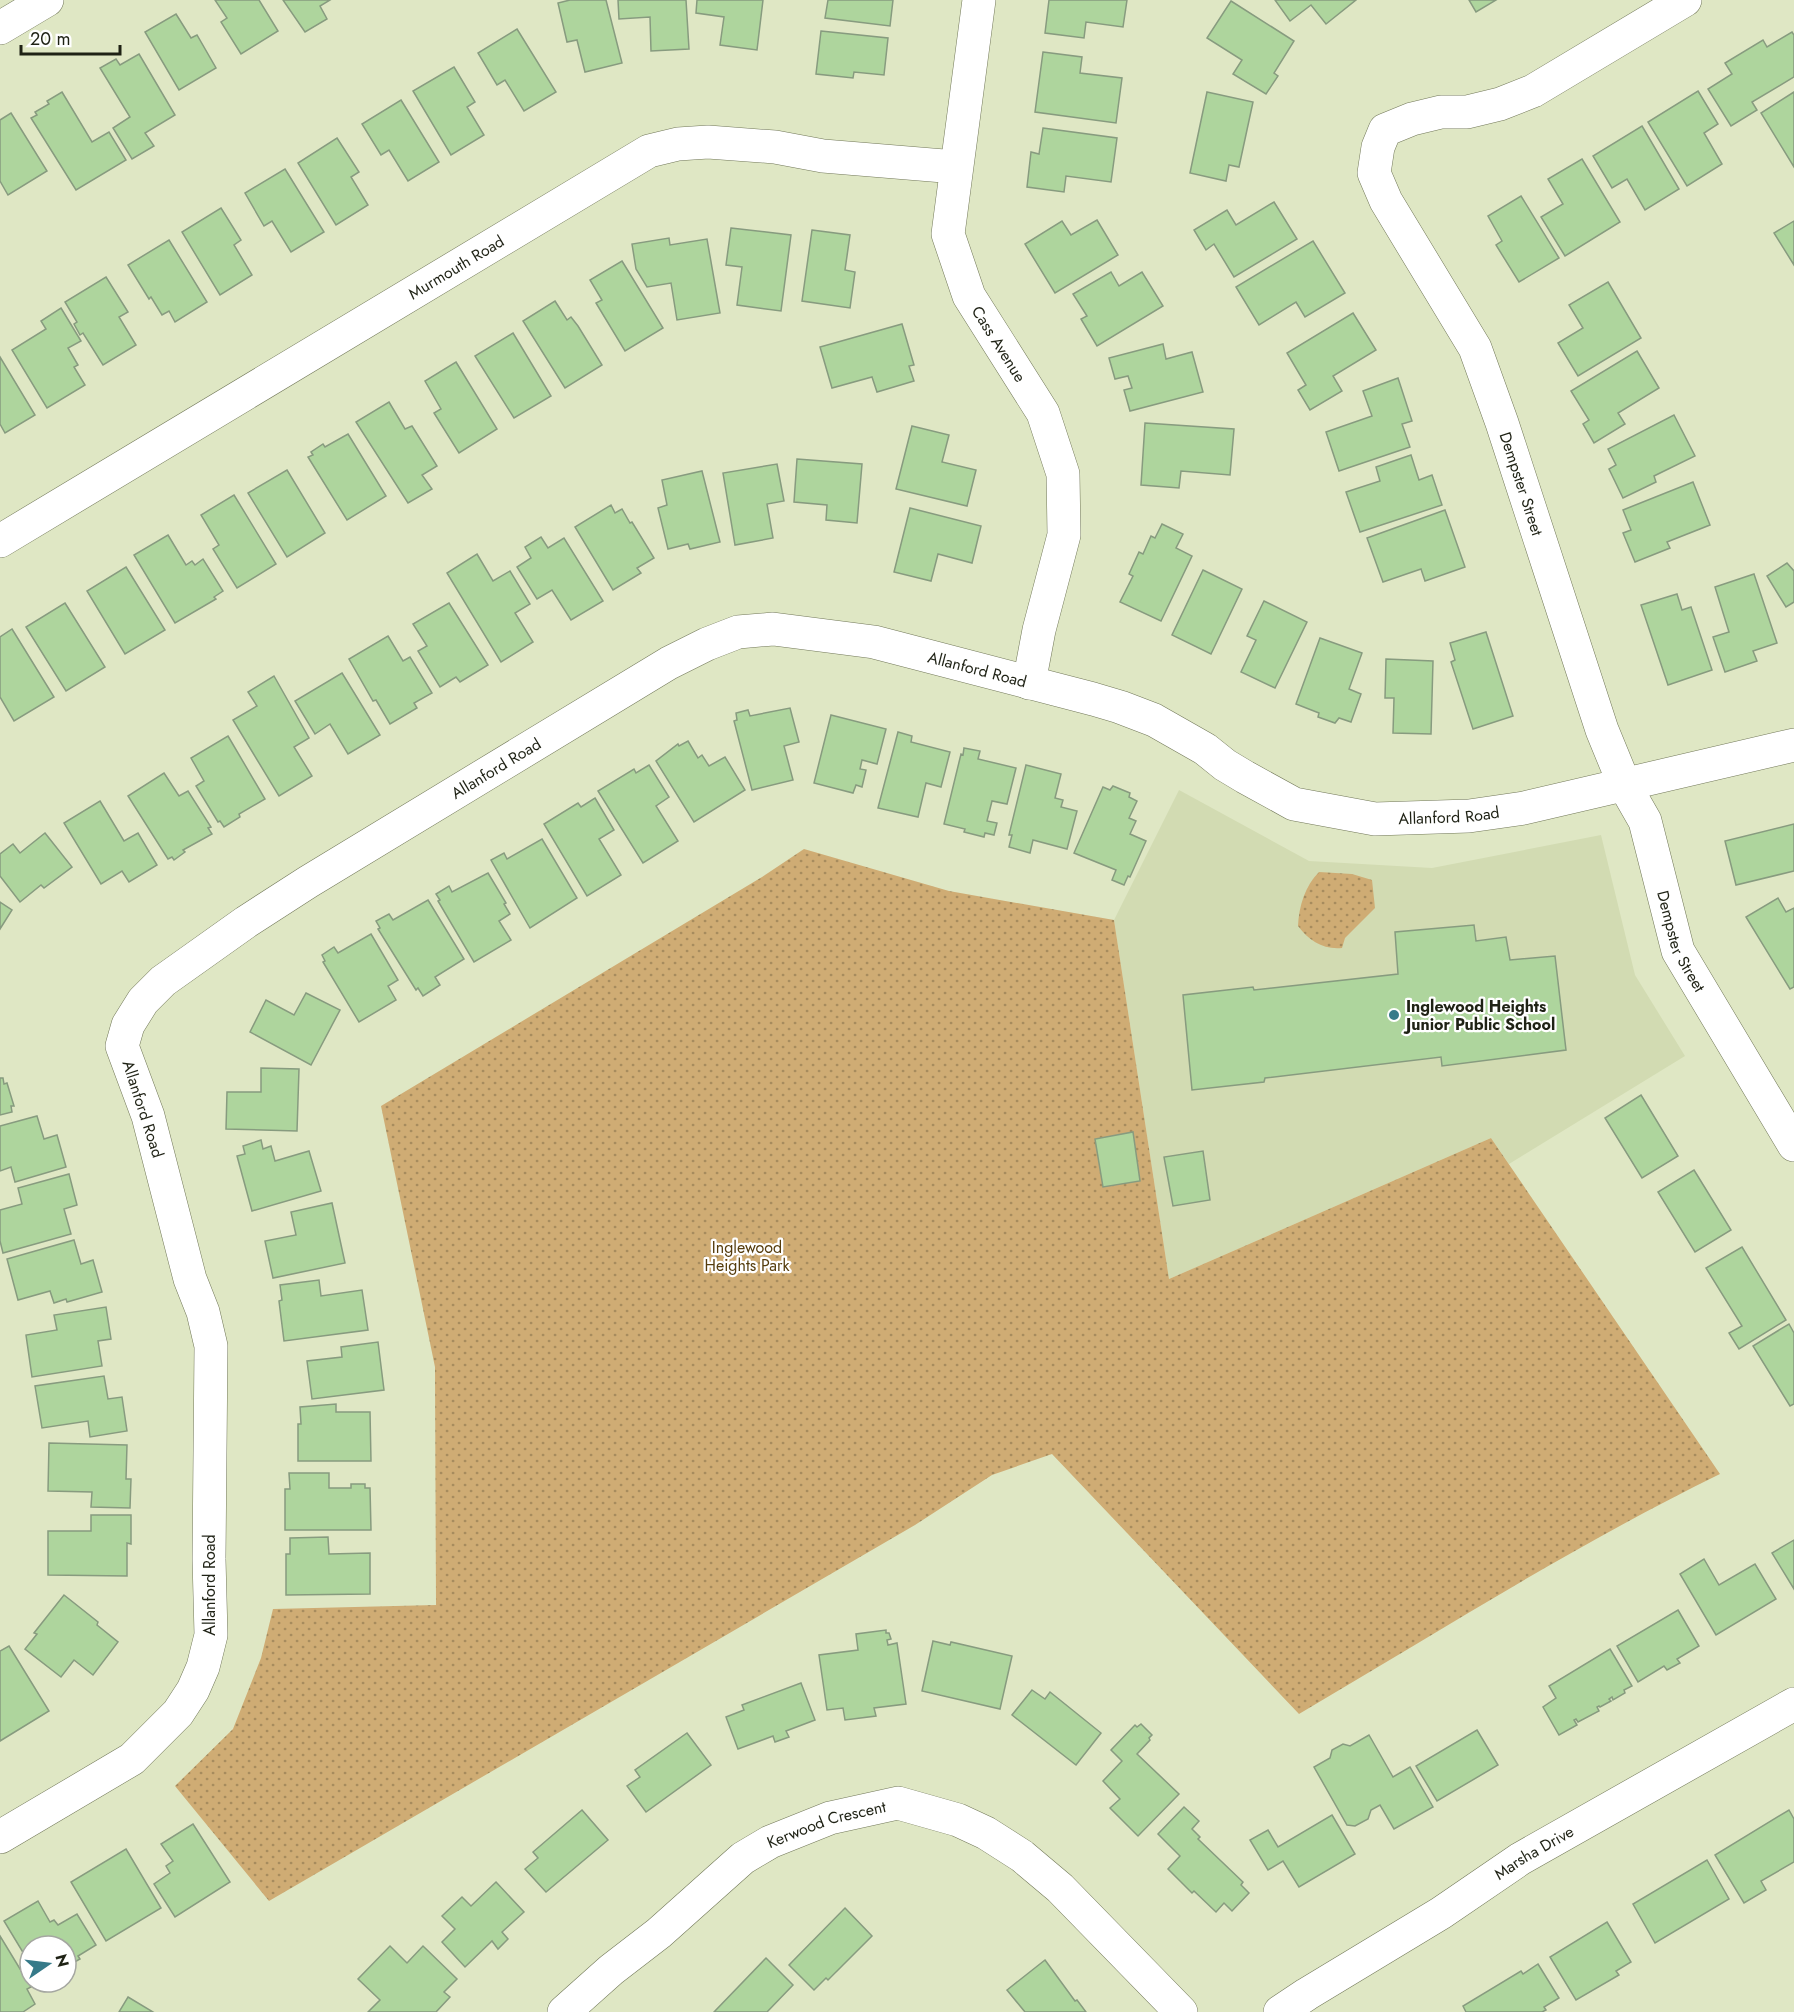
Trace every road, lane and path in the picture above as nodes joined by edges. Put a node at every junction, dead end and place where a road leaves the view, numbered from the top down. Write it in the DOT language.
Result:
graph roads {
  1 [pos="47,0"];
  2 [pos="979,0"];
  3 [pos="1685,0"];
  4 [pos="0,28"];
  5 [pos="956,167"];
  6 [pos="0,541"];
  7 [pos="1029,683"];
  8 [pos="1794,746"];
  9 [pos="1625,786"];
  10 [pos="1794,1145"];
  11 [pos="1794,1704"];
  12 [pos="0,1837"];
  13 [pos="564,2012"];
  14 [pos="1181,2012"];
  15 [pos="1280,2012"];
  1 -- 4 [label="street"];
  2 -- 5 [label="street, Cass Avenue"];
  3 -- 9 [label="street, Dempster Street"];
  5 -- 6 [label="street, Murmouth Road"];
  5 -- 7 [label="street, Cass Avenue"];
  7 -- 9 [label="street, Allanford Road"];
  7 -- 12 [label="street, Allanford Road"];
  8 -- 9 [label="street, Allanford Road"];
  9 -- 10 [label="street, Dempster Street"];
  11 -- 15 [label="street, Marsha Drive"];
  13 -- 14 [label="street, Kerwood Crescent"];
}
